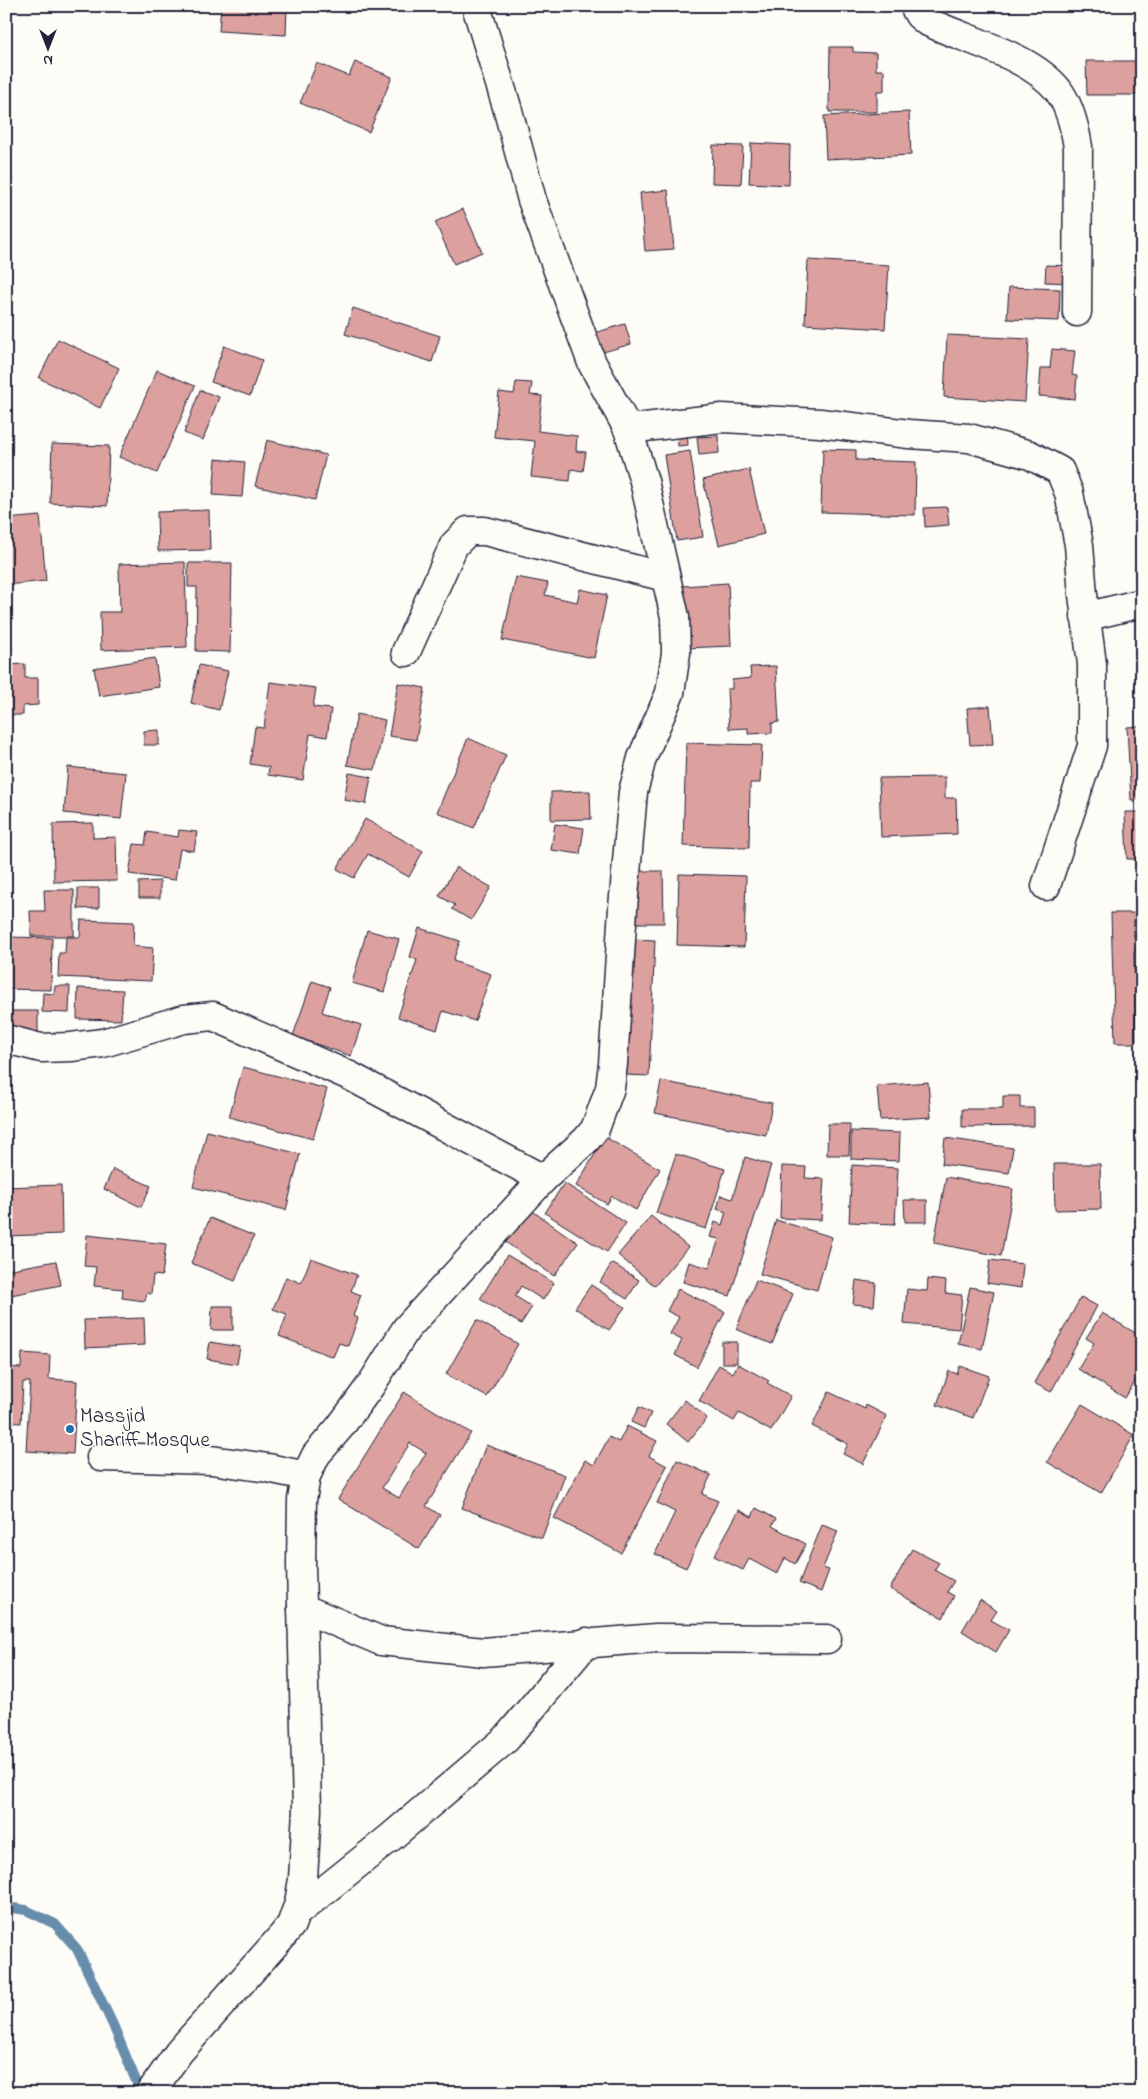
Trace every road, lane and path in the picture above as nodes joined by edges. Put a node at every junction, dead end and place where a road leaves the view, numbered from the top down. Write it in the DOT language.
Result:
graph roads {
  1 [pos="476,6"];
  2 [pos="914,6"];
  3 [pos="1077,312"];
  4 [pos="628,429"];
  5 [pos="665,577"];
  6 [pos="1142,603"];
  7 [pos="1085,617"];
  8 [pos="406,652"];
  9 [pos="1046,886"];
  10 [pos="6,1039"];
  11 [pos="543,1178"];
  12 [pos="102,1457"];
  13 [pos="306,1476"];
  14 [pos="302,1608"];
  15 [pos="827,1639"];
  16 [pos="587,1642"];
  17 [pos="295,1914"];
  18 [pos="150,2093"];
  1 -- 4 [label="street"];
  2 -- 3 [label="street"];
  4 -- 5 [label="street"];
  4 -- 7 [label="street"];
  5 -- 8 [label="street"];
  5 -- 11 [label="street"];
  6 -- 7 [label="street"];
  7 -- 9 [label="street"];
  10 -- 11 [label="street"];
  11 -- 13 [label="street"];
  12 -- 13 [label="street"];
  13 -- 14 [label="street"];
  14 -- 16 [label="street"];
  14 -- 17 [label="street"];
  15 -- 16 [label="street"];
  16 -- 17 [label="street"];
  17 -- 18 [label="street"];
}
